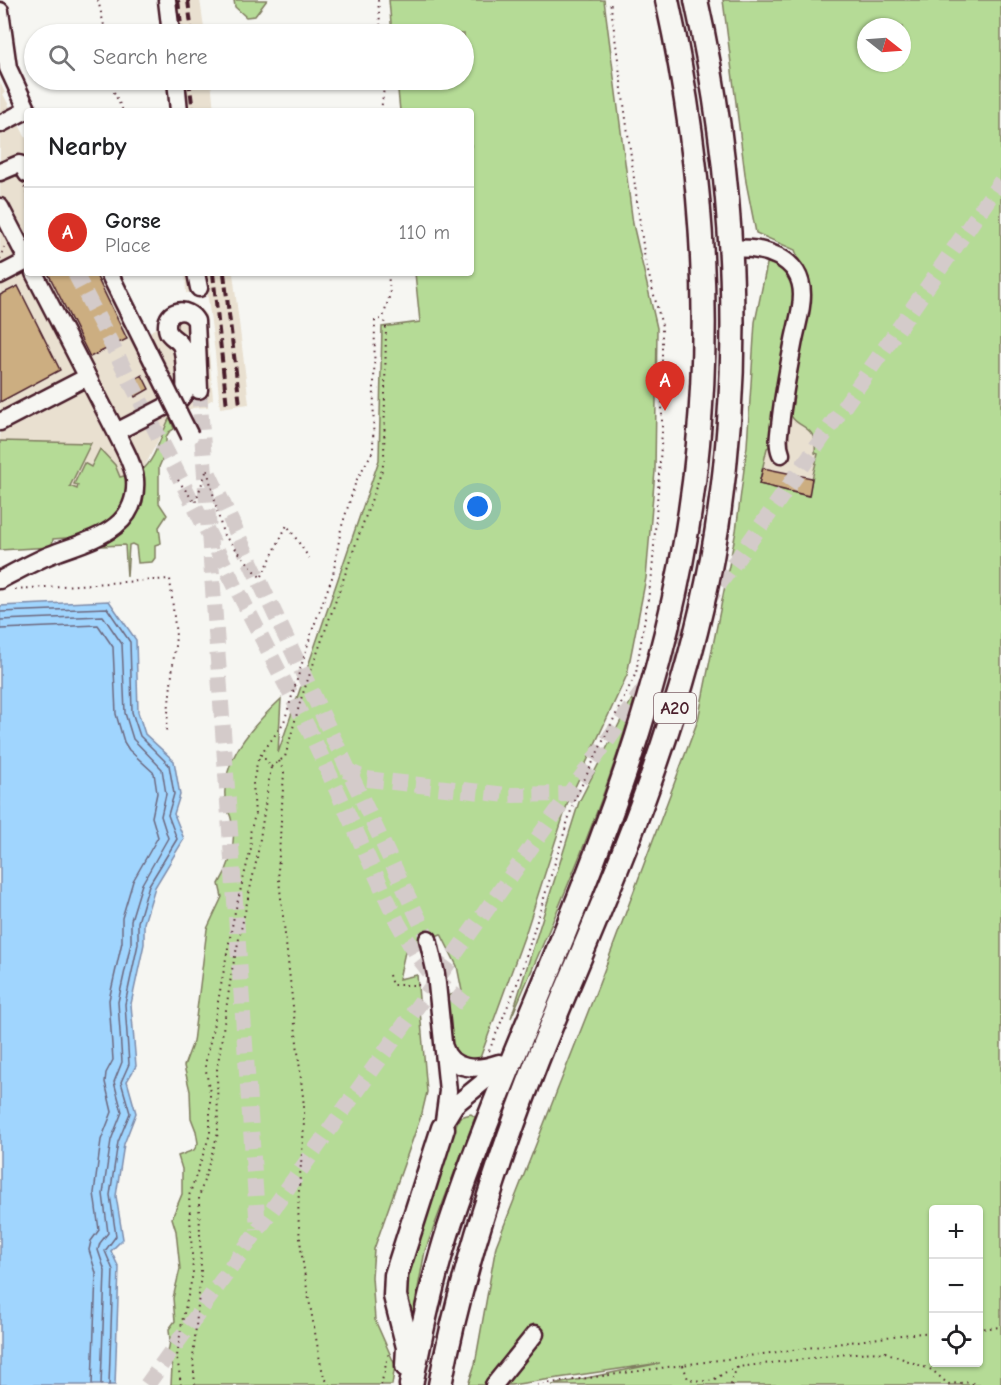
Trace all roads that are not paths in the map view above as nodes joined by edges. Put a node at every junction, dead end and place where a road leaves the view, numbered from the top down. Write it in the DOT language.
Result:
graph roads {
  1 [pos="167,0"];
  2 [pos="667,0"];
  3 [pos="696,0"];
  4 [pos="0,11"];
  5 [pos="170,24"];
  6 [pos="177,90"];
  7 [pos="27,108"];
  8 [pos="179,108"];
  9 [pos="24,112"];
  10 [pos="0,124"];
  11 [pos="19,163"];
  12 [pos="0,172"];
  13 [pos="0,207"];
  14 [pos="730,249"];
  15 [pos="24,254"];
  16 [pos="24,262"];
  17 [pos="0,275"];
  18 [pos="36,276"];
  19 [pos="110,276"];
  20 [pos="87,377"];
  21 [pos="199,390"];
  22 [pos="0,422"];
  23 [pos="116,432"];
  24 [pos="192,440"];
  25 [pos="781,454"];
  26 [pos="6,584"];
  27 [pos="428,939"];
  28 [pos="561,942"];
  29 [pos="442,1040"];
  30 [pos="493,1059"];
  31 [pos="443,1128"];
  32 [pos="535,1334"];
  33 [pos="409,1385"];
  34 [pos="440,1385"];
  35 [pos="494,1385"];
  1 -- 5 [label="lane"];
  2 -- 28 [label="highway, A20"];
  3 -- 14 [label="highway, A20"];
  4 -- 7 [label="lane"];
  6 -- 8 [label="lane"];
  9 -- 10 [label="lane"];
  11 -- 12 [label="lane"];
  13 -- 15 [label="lane"];
  14 -- 25 [label="lane"];
  14 -- 34 [label="highway, A20"];
  16 -- 17 [label="lane"];
  18 -- 20 [label="lane"];
  19 -- 24 [label="lane, bridge"];
  20 -- 22 [label="lane"];
  20 -- 23 [label="lane"];
  21 -- 23 [label="lane"];
  23 -- 26 [label="lane"];
  27 -- 29 [label="lane"];
  28 -- 30 [label="highway, A20"];
  28 -- 33 [label="highway, A20"];
  29 -- 30 [label="lane"];
  29 -- 31 [label="lane"];
  30 -- 31 [label="lane"];
  31 -- 33 [label="highway"];
  32 -- 35 [label="lane"];
}
